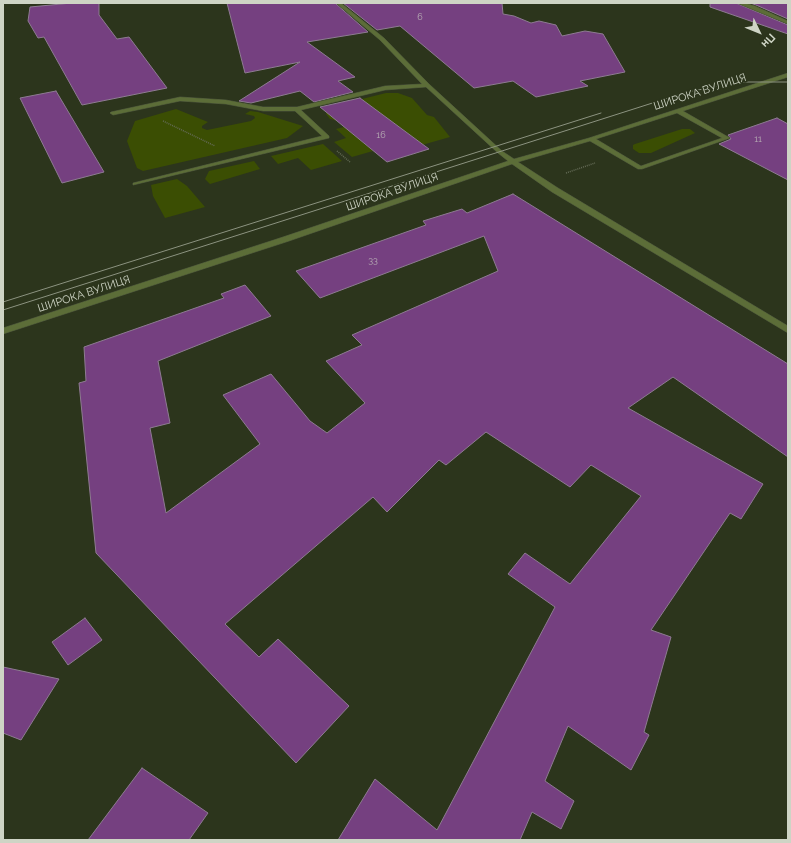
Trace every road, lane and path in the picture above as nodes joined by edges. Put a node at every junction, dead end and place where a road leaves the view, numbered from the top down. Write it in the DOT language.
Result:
graph roads {
  1 [pos="338,3"];
  2 [pos="739,3"];
  3 [pos="788,23"];
  4 [pos="788,75"];
  5 [pos="427,85"];
  6 [pos="136,108"];
  7 [pos="297,110"];
  8 [pos="678,111"];
  9 [pos="113,113"];
  10 [pos="591,139"];
  11 [pos="240,158"];
  12 [pos="513,161"];
  13 [pos="135,184"];
  14 [pos="788,330"];
  15 [pos="3,331"];
  1 -- 5 [label="street"];
  2 -- 3 [label="street"];
  4 -- 8 [label="street, ШИРОКА ВУЛИЦЯ"];
  5 -- 7 [label="street"];
  5 -- 12 [label="street"];
  6 -- 7 [label="street"];
  6 -- 9 [label="street"];
  6 -- 11 [label="path"];
  7 -- 11 [label="street"];
  8 -- 10 [label="street, ШИРОКА ВУЛИЦЯ"];
  8 -- 10 [label="street"];
  10 -- 12 [label="street, ШИРОКА ВУЛИЦЯ"];
  11 -- 13 [label="street"];
  12 -- 14 [label="street"];
  12 -- 15 [label="street, ШИРОКА ВУЛИЦЯ"];
}
